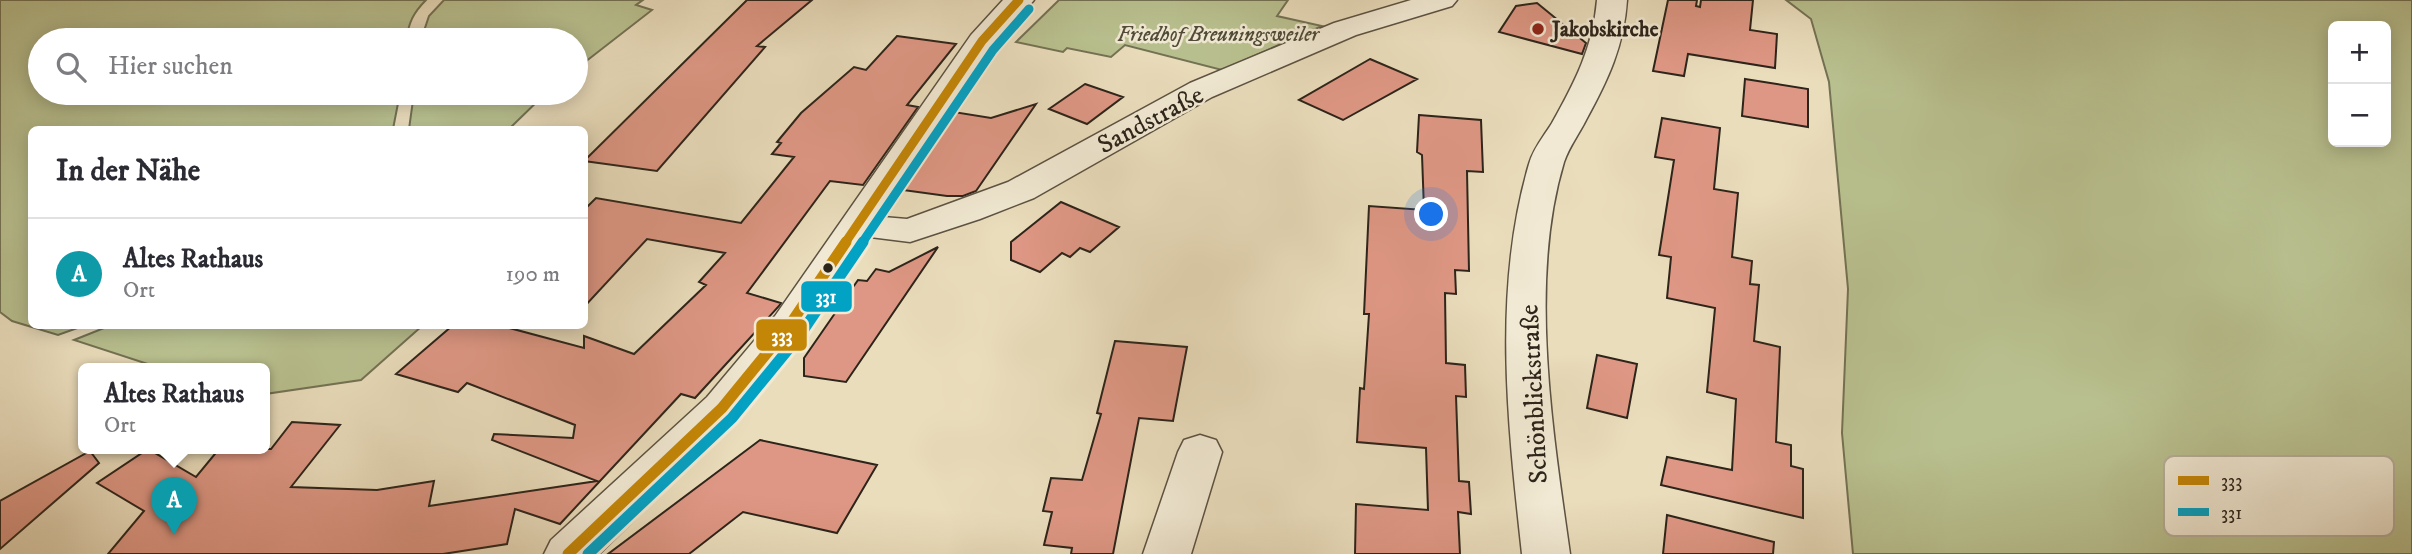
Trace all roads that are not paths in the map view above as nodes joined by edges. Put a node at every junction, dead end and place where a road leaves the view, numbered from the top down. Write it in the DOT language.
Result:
graph roads {
  1 [pos="1019,0"];
  2 [pos="1442,0"];
  3 [pos="1612,0"];
  4 [pos="859,226"];
  5 [pos="1200,452"];
  6 [pos="568,554"];
  7 [pos="1167,554"];
  8 [pos="1546,554"];
  1 -- 4 [label="street"];
  2 -- 4 [label="street, Sandstraße"];
  3 -- 8 [label="street, Schönblickstraße"];
  4 -- 6 [label="street"];
  5 -- 7 [label="street"];
}
